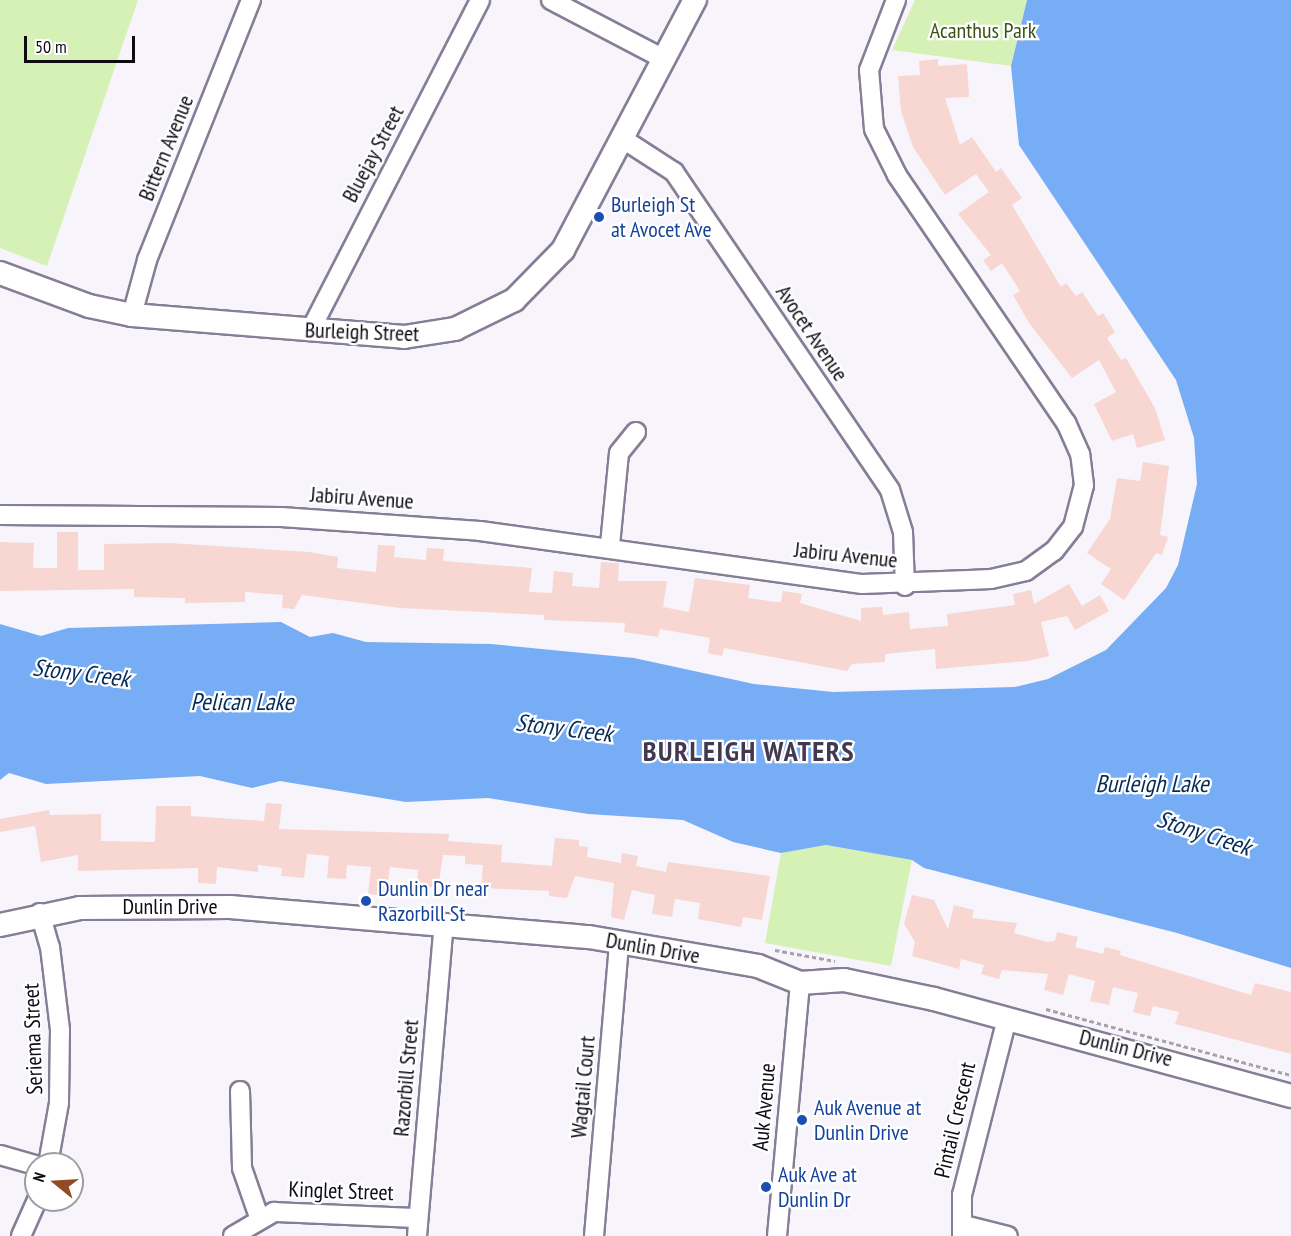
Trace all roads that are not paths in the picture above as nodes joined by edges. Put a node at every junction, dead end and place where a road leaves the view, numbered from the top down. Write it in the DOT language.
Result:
graph roads {
  1 [pos="251,0"];
  2 [pos="480,0"];
  3 [pos="550,0"];
  4 [pos="695,0"];
  5 [pos="896,0"];
  6 [pos="664,59"];
  7 [pos="623,139"];
  8 [pos="0,273"];
  9 [pos="132,315"];
  10 [pos="310,331"];
  11 [pos="636,432"];
  12 [pos="0,515"];
  13 [pos="610,545"];
  14 [pos="905,586"];
  15 [pos="40,913"];
  16 [pos="444,924"];
  17 [pos="0,925"];
  18 [pos="619,942"];
  19 [pos="800,983"];
  20 [pos="1007,1018"];
  21 [pos="240,1091"];
  22 [pos="1291,1096"];
  23 [pos="50,1152"];
  24 [pos="0,1155"];
  25 [pos="24,1162"];
  26 [pos="32,1212"];
  27 [pos="259,1217"];
  28 [pos="418,1227"];
  29 [pos="963,1230"];
  30 [pos="21,1236"];
  31 [pos="233,1236"];
  32 [pos="594,1236"];
  33 [pos="777,1236"];
  34 [pos="1008,1236"];
  1 -- 9 [label="street, Bittern Avenue"];
  2 -- 10 [label="street, Bluejay Street"];
  3 -- 6 [label="street"];
  4 -- 6 [label="street, Burleigh Street"];
  5 -- 14 [label="street, Jabiru Avenue"];
  6 -- 7 [label="street, Burleigh Street"];
  7 -- 10 [label="street, Burleigh Street"];
  7 -- 14 [label="street, Avocet Avenue"];
  8 -- 9 [label="street, Burleigh Street"];
  9 -- 10 [label="street, Burleigh Street"];
  11 -- 13 [label="street"];
  12 -- 13 [label="street, Jabiru Avenue"];
  13 -- 14 [label="street, Jabiru Avenue"];
  15 -- 16 [label="street, Dunlin Drive"];
  15 -- 17 [label="street, Dunlin Drive"];
  15 -- 23 [label="street, Seriema Street"];
  16 -- 18 [label="street, Dunlin Drive"];
  16 -- 28 [label="street, Razorbill Street"];
  18 -- 19 [label="street, Dunlin Drive"];
  18 -- 32 [label="street, Wagtail Court"];
  19 -- 20 [label="street, Dunlin Drive"];
  19 -- 33 [label="street, Auk Avenue"];
  20 -- 22 [label="street, Dunlin Drive"];
  20 -- 29 [label="street, Pintail Crescent"];
  21 -- 27 [label="street"];
  24 -- 25 [label="street"];
  26 -- 30 [label="street"];
  27 -- 28 [label="street, Kinglet Street"];
  27 -- 31 [label="street, Kinglet Street"];
  29 -- 34 [label="street"];
}
